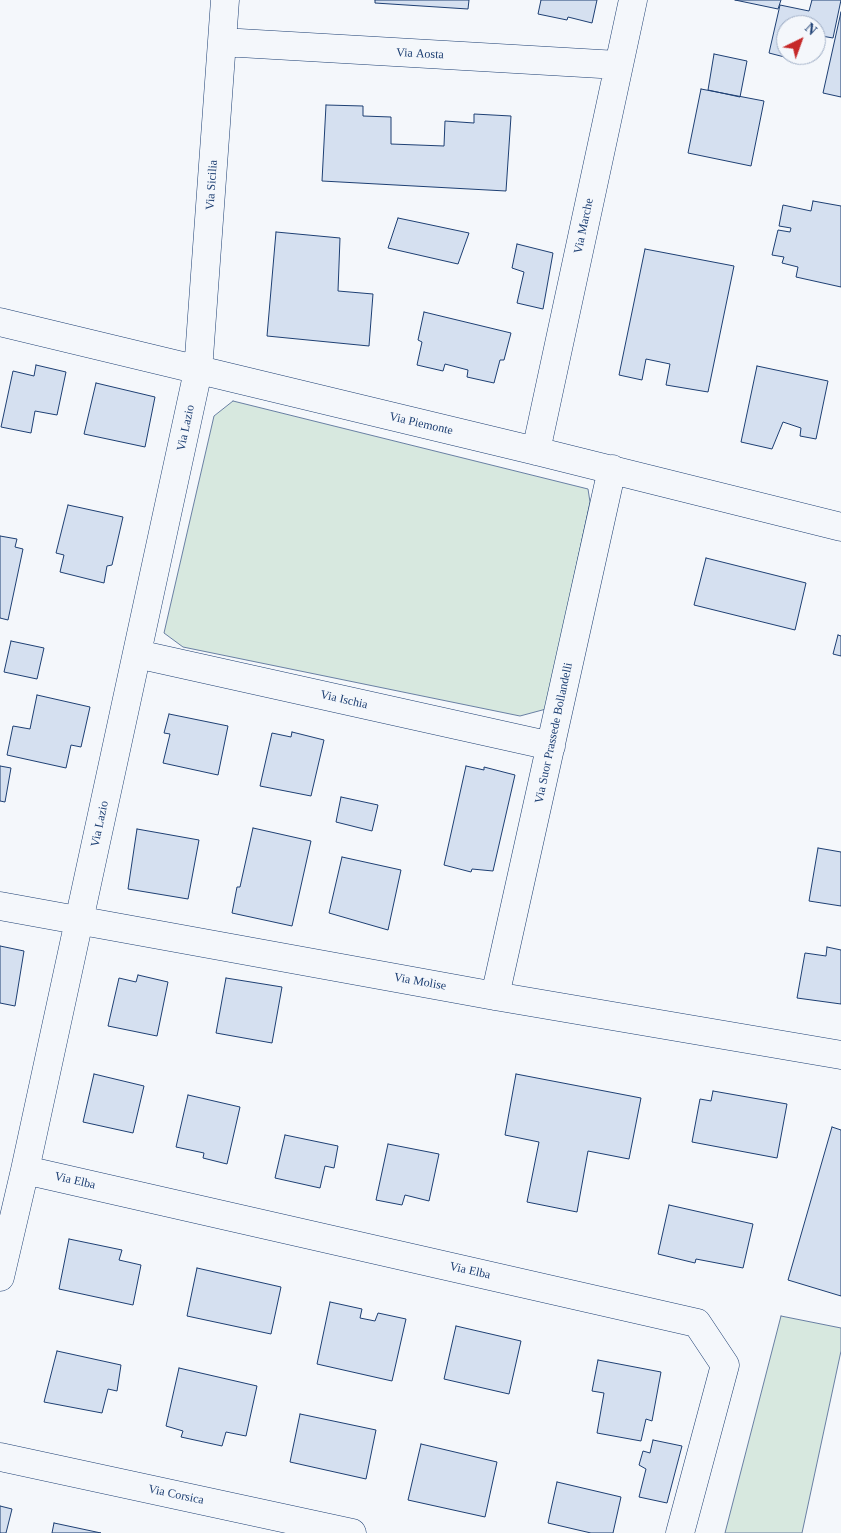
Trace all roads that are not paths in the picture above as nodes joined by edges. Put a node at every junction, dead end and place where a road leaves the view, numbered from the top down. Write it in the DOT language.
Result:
graph roads {
  1 [pos="225,0"];
  2 [pos="632,0"];
  3 [pos="222,42"];
  4 [pos="618,65"];
  5 [pos="1,328"];
  6 [pos="198,371"];
  7 [pos="536,451"];
  8 [pos="612,470"];
  9 [pos="841,527"];
  10 [pos="137,654"];
  11 [pos="551,746"];
  12 [pos="0,906"];
  13 [pos="79,920"];
  14 [pos="495,996"];
  15 [pos="841,1055"];
  16 [pos="25,1170"];
  17 [pos="0,1277"];
  18 [pos="0,1457"];
  19 [pos="352,1533"];
  20 [pos="680,1533"];
  1 -- 3 [label="street, Via Sicilia"];
  2 -- 4 [label="street, Via Marche"];
  3 -- 4 [label="street, Via Aosta"];
  3 -- 6 [label="street, Via Sicilia"];
  4 -- 7 [label="street, Via Marche"];
  5 -- 6 [label="street, Via Piemonte"];
  6 -- 7 [label="street, Via Piemonte"];
  6 -- 10 [label="street, Via Lazio"];
  7 -- 8 [label="street, Via Piemonte"];
  8 -- 9 [label="street, Via Piemonte"];
  8 -- 11 [label="street, Via Suor Prassede Bollandelli"];
  10 -- 11 [label="street, Via Ischia"];
  10 -- 13 [label="street, Via Lazio"];
  11 -- 14 [label="street, Via Suor Prassede Bollandelli"];
  12 -- 13 [label="street, Via Molise"];
  13 -- 14 [label="street, Via Molise"];
  13 -- 16 [label="street, Via Lazio"];
  14 -- 15 [label="street, Via Molise"];
  16 -- 17 [label="street, Via Lazio"];
  16 -- 20 [label="street, Via Elba"];
  18 -- 19 [label="street, Via Corsica"];
}
